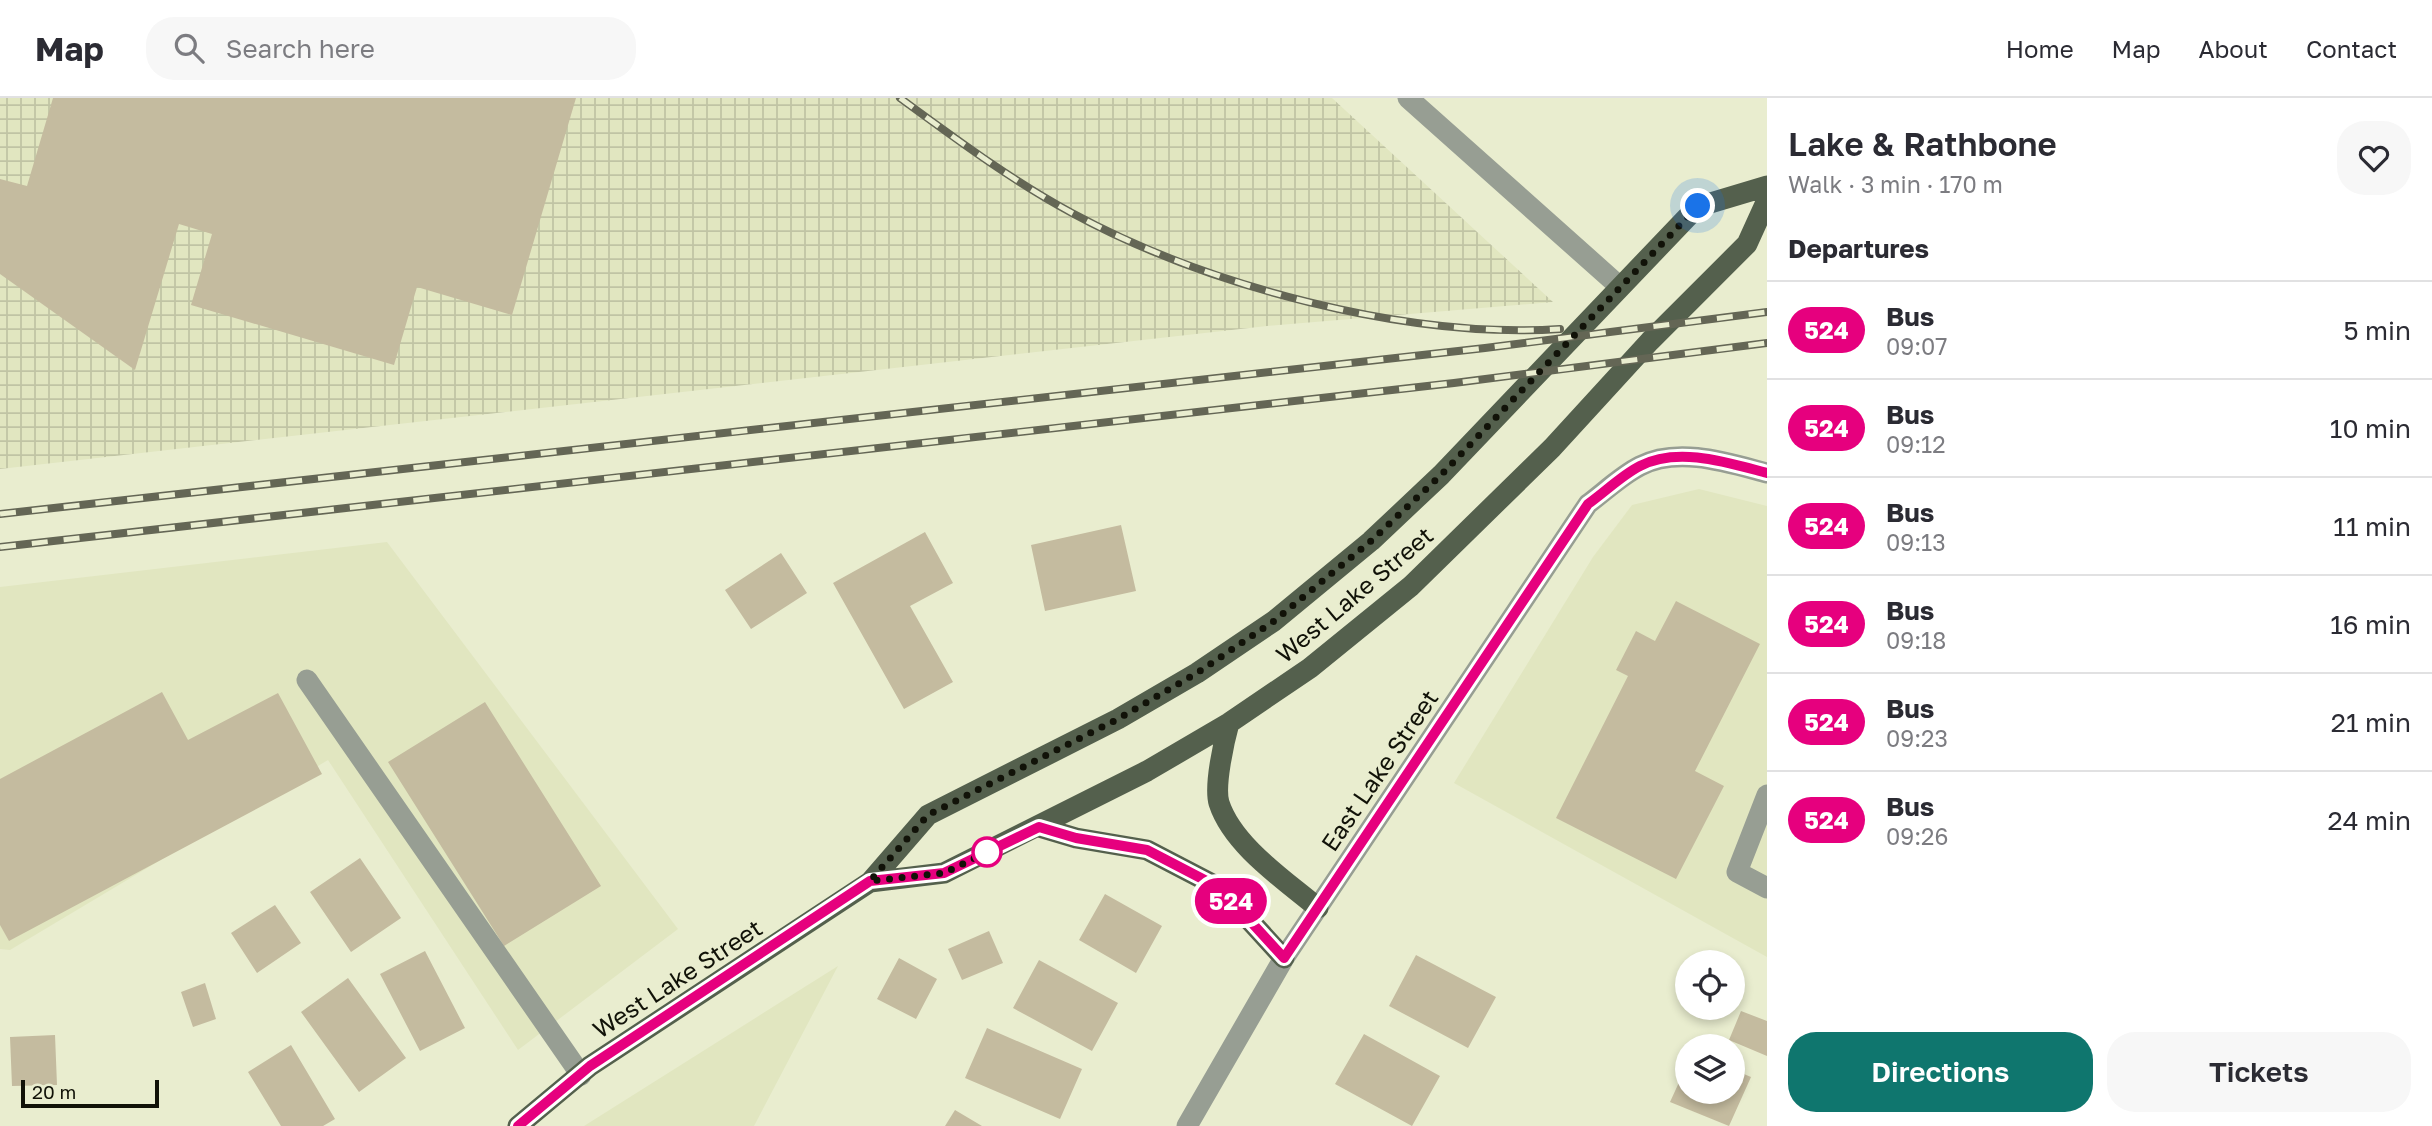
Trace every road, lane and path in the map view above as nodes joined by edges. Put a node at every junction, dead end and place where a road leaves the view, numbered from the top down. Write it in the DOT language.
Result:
graph roads {
  1 [pos="1408,98"];
  2 [pos="1767,186"];
  3 [pos="1767,200"];
  4 [pos="1619,286"];
  5 [pos="1767,473"];
  6 [pos="307,680"];
  7 [pos="1229,723"];
  8 [pos="1767,795"];
  9 [pos="1039,827"];
  10 [pos="870,881"];
  11 [pos="1767,888"];
  12 [pos="1318,908"];
  13 [pos="1284,958"];
  14 [pos="581,1075"];
  15 [pos="518,1126"];
  16 [pos="1187,1126"];
  1 -- 4 [label="street"];
  2 -- 4 [label="main road, West Lake Street"];
  3 -- 7 [label="main road, West Lake Street"];
  4 -- 10 [label="main road, West Lake Street"];
  5 -- 12 [label="street, East Lake Street"];
  6 -- 14 [label="street"];
  7 -- 9 [label="main road, West Lake Street"];
  7 -- 12 [label="main road"];
  8 -- 11 [label="street"];
  9 -- 10 [label="main road, West Lake Street"];
  9 -- 13 [label="main road"];
  10 -- 14 [label="main road, West Lake Street"];
  12 -- 13 [label="street, East Lake Street"];
  13 -- 16 [label="street, East Lake Street"];
  14 -- 15 [label="main road, West Lake Street"];
}
